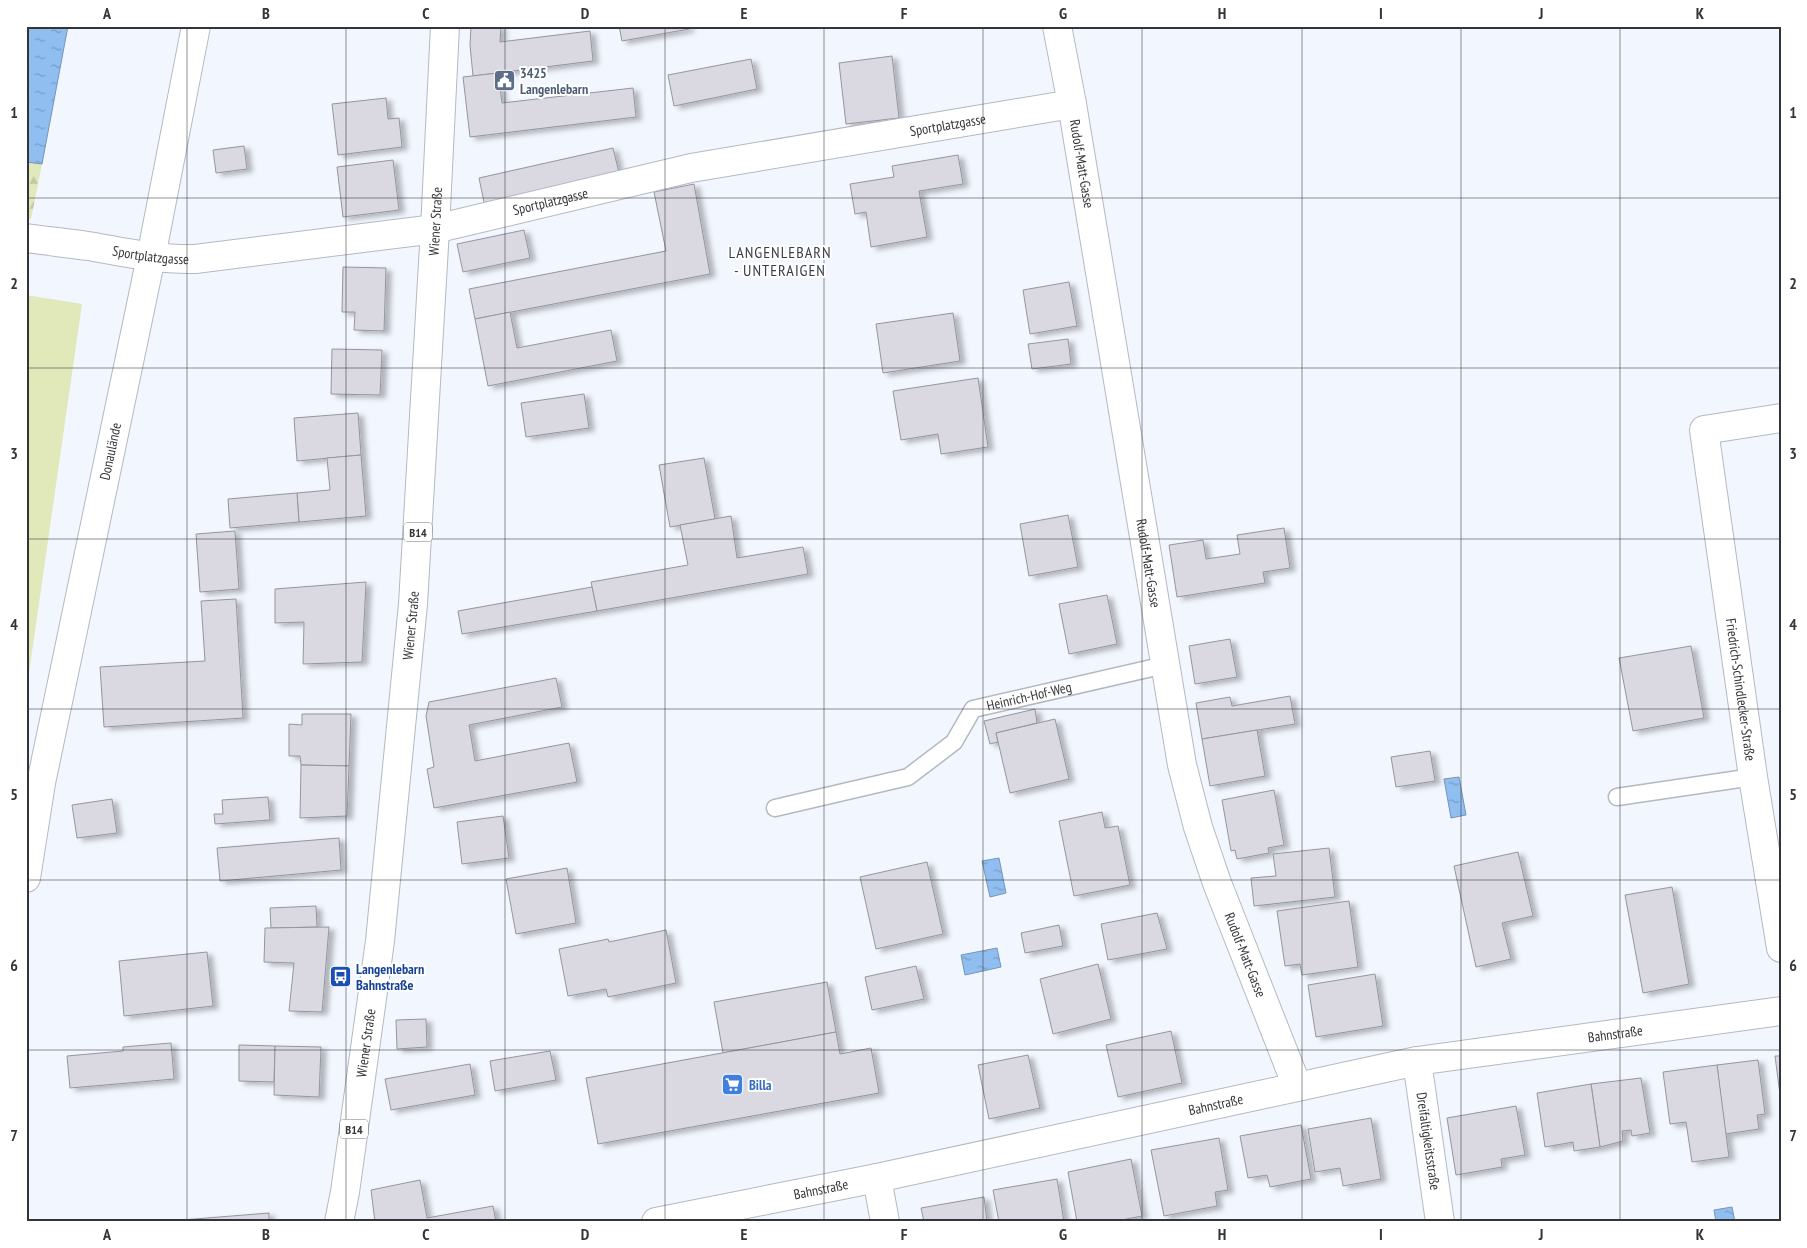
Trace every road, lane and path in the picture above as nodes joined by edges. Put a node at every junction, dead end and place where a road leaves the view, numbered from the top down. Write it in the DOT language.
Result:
graph roads {
  1 [pos="196,26"];
  2 [pos="445,26"];
  3 [pos="1057,26"];
  4 [pos="1072,104"];
  5 [pos="435,229"];
  6 [pos="26,238"];
  7 [pos="151,257"];
  8 [pos="1781,418"];
  9 [pos="1165,665"];
  10 [pos="1752,777"];
  11 [pos="1617,797"];
  12 [pos="775,808"];
  13 [pos="26,878"];
  14 [pos="1781,948"];
  15 [pos="1781,1012"];
  16 [pos="1417,1061"];
  17 [pos="1297,1086"];
  18 [pos="877,1178"];
  19 [pos="339,1222"];
  20 [pos="656,1222"];
  21 [pos="885,1222"];
  22 [pos="1440,1222"];
  1 -- 7 [label="street, Donaulände"];
  2 -- 5 [label="street, Wiener Straße / B14"];
  3 -- 4 [label="street, Rudolf-Matt-Gasse"];
  4 -- 5 [label="street, Sportplatzgasse"];
  4 -- 9 [label="street, Rudolf-Matt-Gasse"];
  5 -- 7 [label="street, Sportplatzgasse"];
  5 -- 19 [label="street, Wiener Straße / B14"];
  6 -- 7 [label="street, Sportplatzgasse"];
  7 -- 13 [label="street, Donaulände"];
  8 -- 10 [label="street, Friedrich-Schindlecker-Straße"];
  9 -- 12 [label="lane, Heinrich-Hof-Weg"];
  9 -- 17 [label="street, Rudolf-Matt-Gasse"];
  10 -- 11 [label="lane"];
  10 -- 14 [label="street, Friedrich-Schindlecker-Straße"];
  15 -- 16 [label="street, Bahnstraße"];
  16 -- 17 [label="street, Bahnstraße"];
  16 -- 22 [label="street, Dreifaltigkeitsstraße"];
  17 -- 18 [label="street, Bahnstraße"];
  18 -- 20 [label="street, Bahnstraße"];
  18 -- 21 [label="street"];
}
